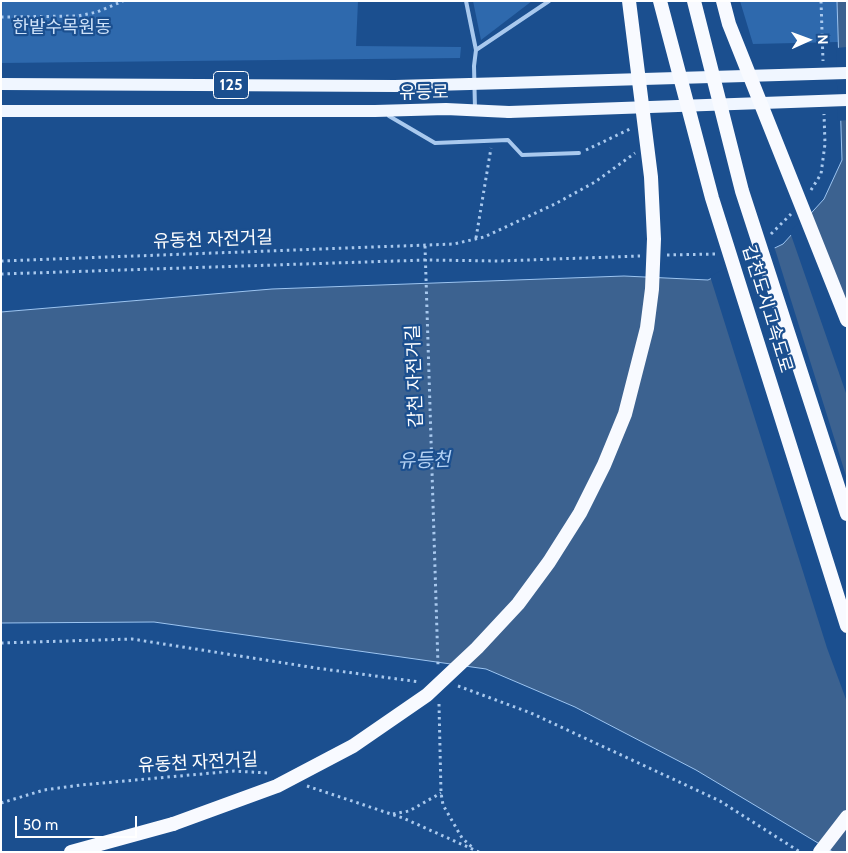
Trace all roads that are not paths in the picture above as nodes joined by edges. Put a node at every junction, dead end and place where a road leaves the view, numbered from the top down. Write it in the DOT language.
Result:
graph roads {
  1 [pos="466,1"];
  2 [pos="549,1"];
  3 [pos="629,1"];
  4 [pos="660,1"];
  5 [pos="694,1"];
  6 [pos="723,1"];
  7 [pos="476,50"];
  8 [pos="847,73"];
  9 [pos="1,84"];
  10 [pos="474,84"];
  11 [pos="847,100"];
  12 [pos="1,111"];
  13 [pos="476,111"];
  14 [pos="375,112"];
  15 [pos="579,154"];
  16 [pos="847,320"];
  17 [pos="847,514"];
  18 [pos="847,626"];
  19 [pos="847,817"];
  20 [pos="71,852"];
  21 [pos="820,852"];
  1 -- 7 [label="lane"];
  2 -- 7 [label="lane"];
  3 -- 20 [label="highway, bridge"];
  4 -- 18 [label="highway, 갑천도시고속도로, bridge"];
  5 -- 17 [label="highway, 갑천도시고속도로, bridge"];
  6 -- 16 [label="highway, bridge"];
  7 -- 10 [label="lane"];
  8 -- 10 [label="main road, 유등로, bridge"];
  9 -- 10 [label="main road, 유등로 / 125"];
  10 -- 13 [label="lane"];
  11 -- 13 [label="main road, 유등로, bridge"];
  12 -- 14 [label="main road, 유등로 / 125"];
  13 -- 14 [label="main road, 유등로 / 125"];
  14 -- 15 [label="lane"];
  19 -- 21 [label="highway"];
}
